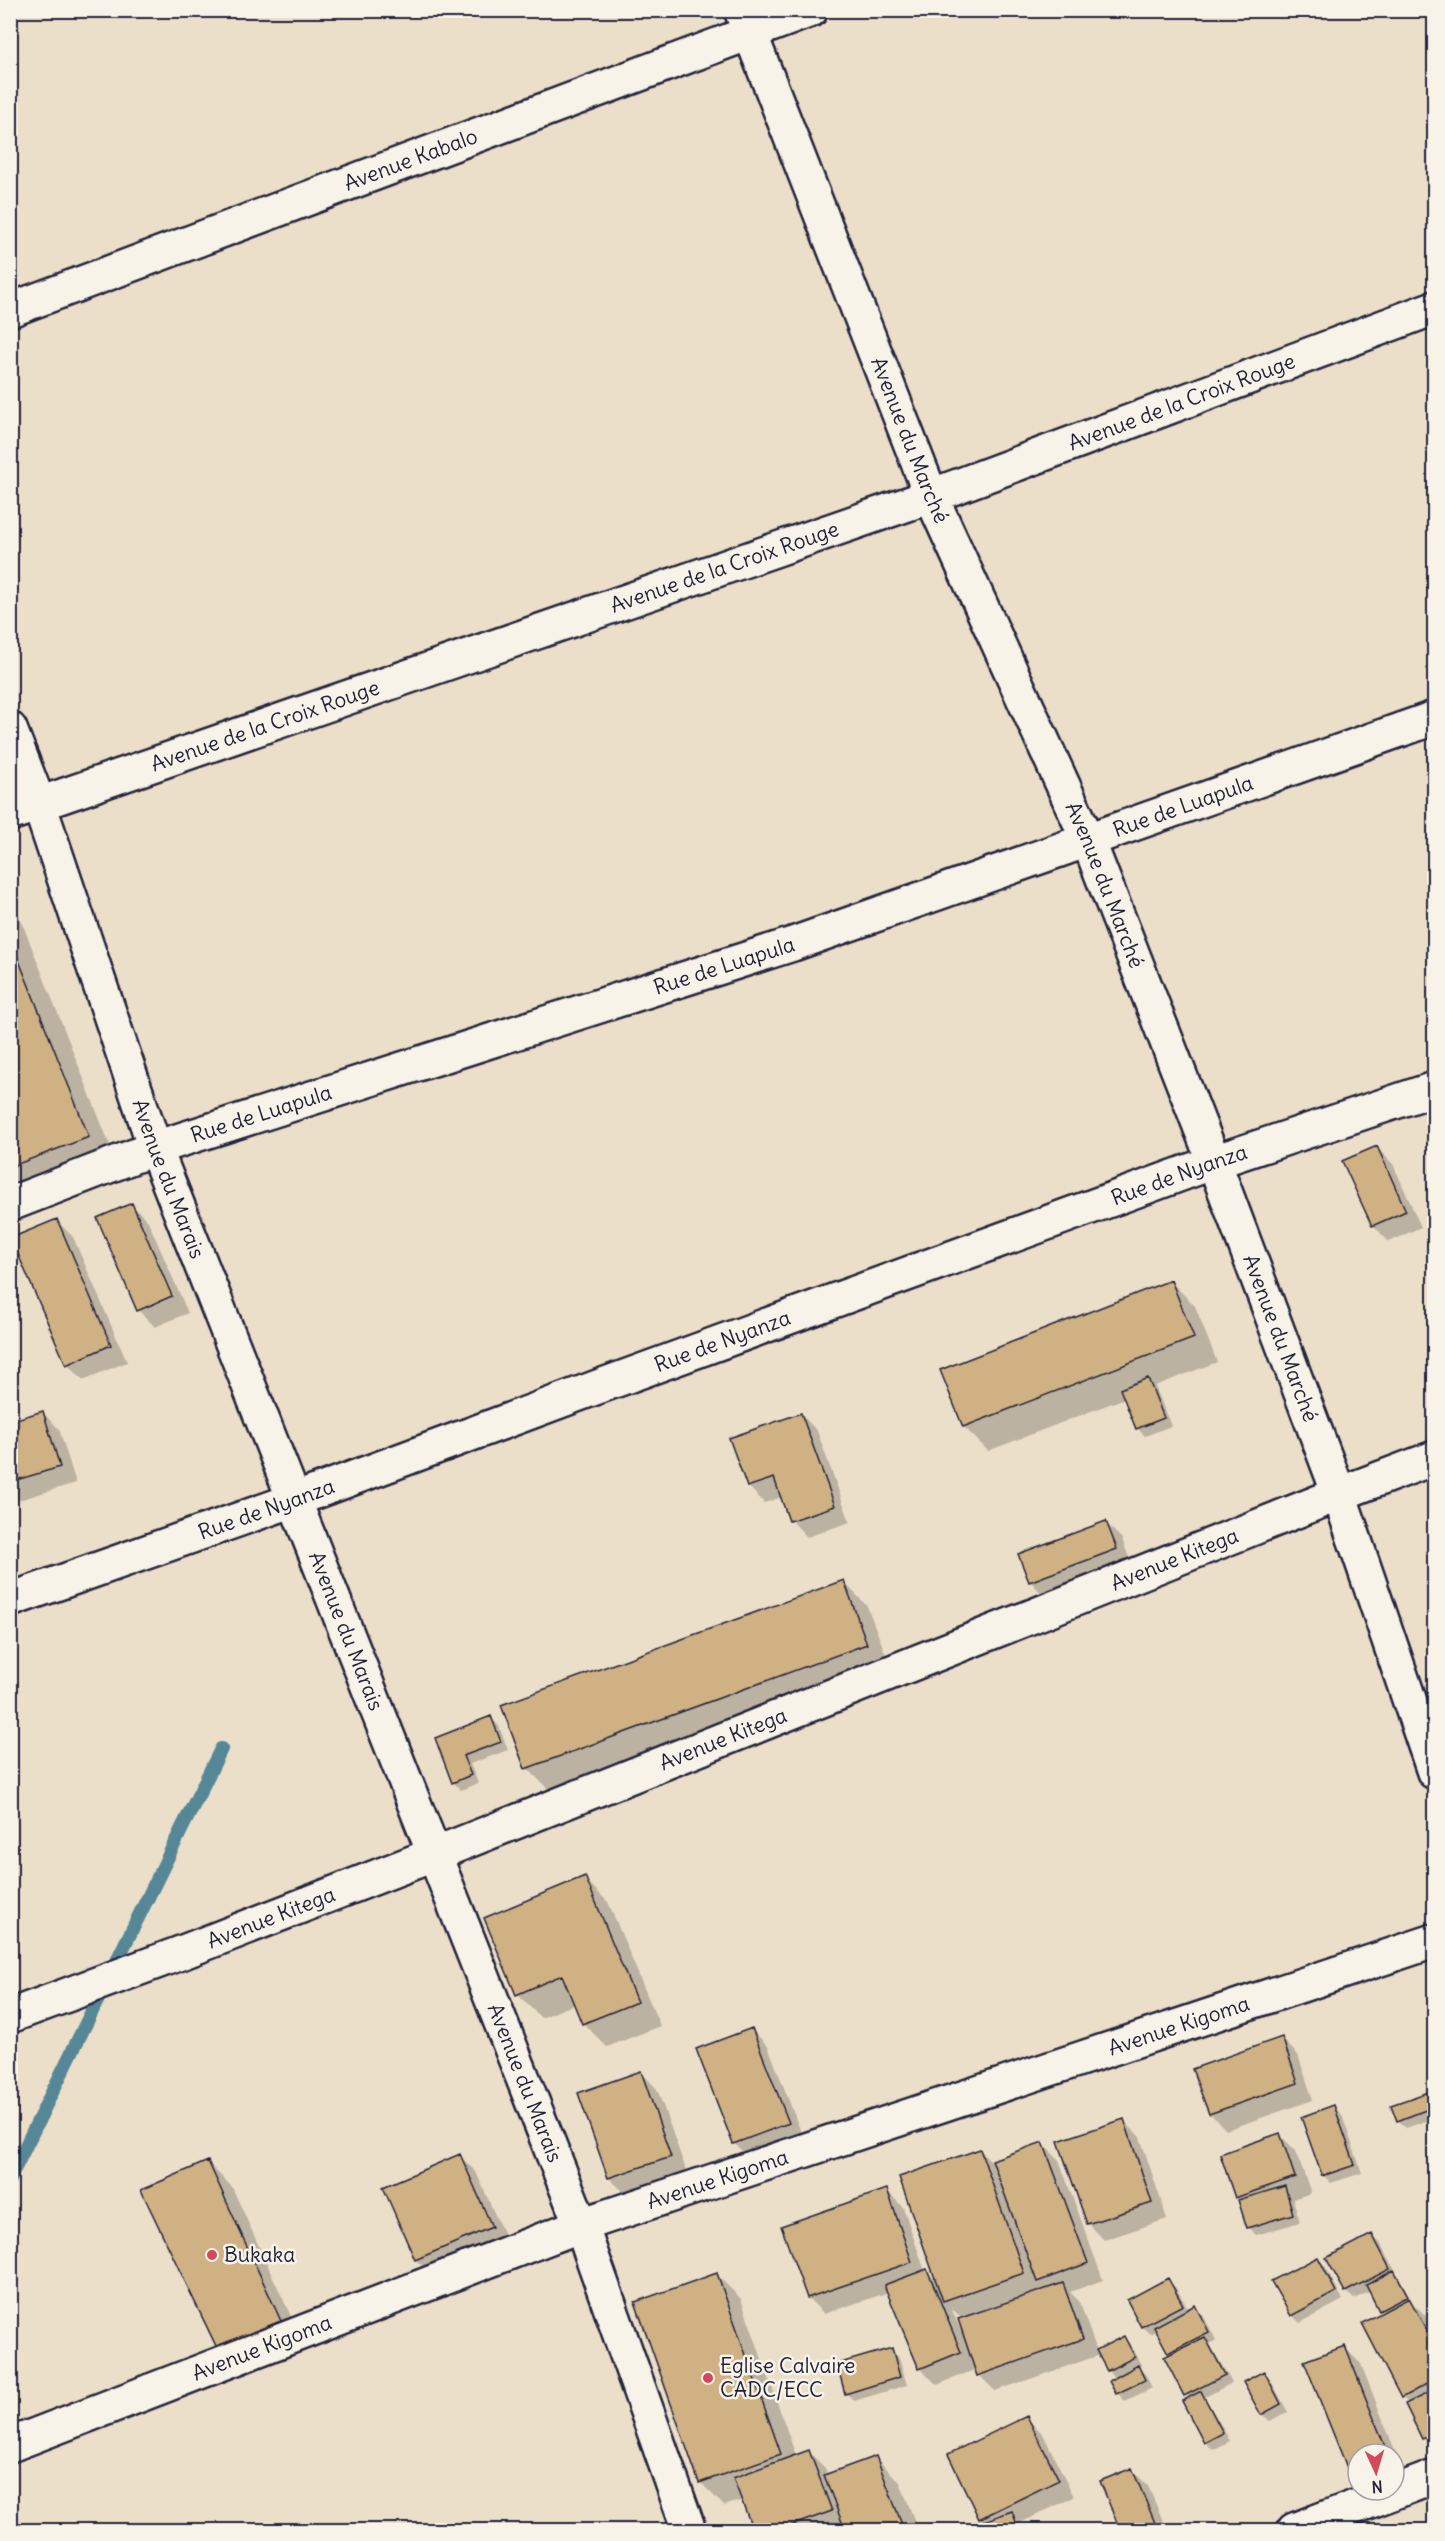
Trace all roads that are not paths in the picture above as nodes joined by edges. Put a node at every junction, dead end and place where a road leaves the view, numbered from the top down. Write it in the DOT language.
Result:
graph roads {
  1 [pos="811,10"];
  2 [pos="745,22"];
  3 [pos="1434,308"];
  4 [pos="10,310"];
  5 [pos="931,496"];
  6 [pos="1434,718"];
  7 [pos="10,729"];
  8 [pos="25,809"];
  9 [pos="1088,840"];
  10 [pos="1434,1089"];
  11 [pos="155,1148"];
  12 [pos="1214,1162"];
  13 [pos="10,1204"];
  14 [pos="1434,1458"];
  15 [pos="1339,1494"];
  16 [pos="294,1500"];
  17 [pos="10,1600"];
  18 [pos="1434,1772"];
  19 [pos="435,1854"];
  20 [pos="1434,1941"];
  21 [pos="10,2016"];
  22 [pos="581,2225"];
  23 [pos="10,2445"];
  24 [pos="1434,2477"];
  25 [pos="689,2530"];
  26 [pos="1294,2530"];
  1 -- 2 [label="street, Avenue Kabalo"];
  2 -- 4 [label="street, Avenue Kabalo"];
  2 -- 5 [label="street, Avenue du Marché"];
  3 -- 5 [label="street, Avenue de la Croix Rouge"];
  5 -- 8 [label="street, Avenue de la Croix Rouge"];
  5 -- 9 [label="street, Avenue du Marché"];
  6 -- 9 [label="street, Rue de Luapula"];
  7 -- 8 [label="street, Avenue du Marais"];
  8 -- 11 [label="street, Avenue du Marais"];
  9 -- 11 [label="street, Rue de Luapula"];
  9 -- 12 [label="street, Avenue du Marché"];
  10 -- 12 [label="street, Rue de Nyanza"];
  11 -- 13 [label="street, Rue de Luapula"];
  11 -- 16 [label="street, Avenue du Marais"];
  12 -- 15 [label="street, Avenue du Marché"];
  12 -- 16 [label="street, Rue de Nyanza"];
  14 -- 15 [label="street, Avenue Kitega"];
  15 -- 18 [label="street, Avenue du Marché"];
  15 -- 19 [label="street, Avenue Kitega"];
  16 -- 17 [label="street, Rue de Nyanza"];
  16 -- 19 [label="street, Avenue du Marais"];
  19 -- 21 [label="street, Avenue Kitega"];
  19 -- 22 [label="street, Avenue du Marais"];
  20 -- 22 [label="street, Avenue Kigoma"];
  22 -- 23 [label="street, Avenue Kigoma"];
  22 -- 25 [label="street, Avenue du Marais"];
  24 -- 26 [label="street"];
}
